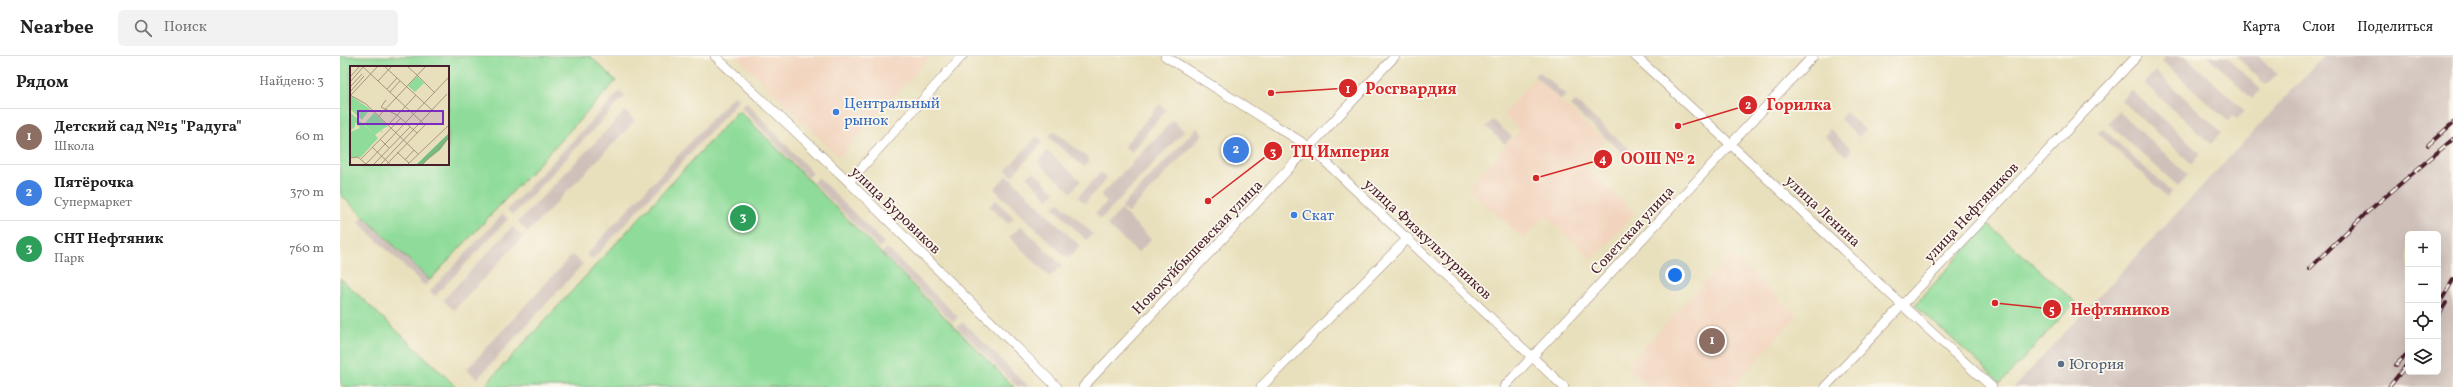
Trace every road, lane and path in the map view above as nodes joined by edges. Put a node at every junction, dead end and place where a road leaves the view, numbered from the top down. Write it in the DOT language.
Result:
graph roads {
  1 [pos="714,56"];
  2 [pos="962,56"];
  3 [pos="1165,56"];
  4 [pos="1395,56"];
  5 [pos="1635,56"];
  6 [pos="1813,56"];
  7 [pos="2137,56"];
  8 [pos="1732,143"];
  9 [pos="1311,148"];
  10 [pos="849,182"];
  11 [pos="1408,238"];
  12 [pos="1902,306"];
  13 [pos="1533,358"];
  14 [pos="1056,387"];
  15 [pos="1083,387"];
  16 [pos="1261,387"];
  17 [pos="1504,387"];
  18 [pos="1564,387"];
  19 [pos="1825,387"];
  20 [pos="1992,387"];
  1 -- 10 [label="street, улица Буровиков"];
  2 -- 10 [label="street"];
  3 -- 9 [label="street, улица Физкультурников"];
  4 -- 9 [label="street, Новокуйбышевская улица"];
  5 -- 8 [label="street, улица Ленина"];
  6 -- 8 [label="street, Советская улица"];
  7 -- 12 [label="street, улица Нефтяников"];
  8 -- 12 [label="street, улица Ленина"];
  8 -- 13 [label="street, Советская улица"];
  9 -- 11 [label="street, улица Физкультурников"];
  9 -- 15 [label="street, Новокуйбышевская улица"];
  10 -- 14 [label="street, улица Буровиков"];
  11 -- 13 [label="street, улица Физкультурников"];
  11 -- 16 [label="street"];
  12 -- 19 [label="street, улица Нефтяников"];
  12 -- 20 [label="street, улица Ленина"];
  13 -- 17 [label="street, Советская улица"];
  13 -- 18 [label="street, улица Физкультурников"];
}
